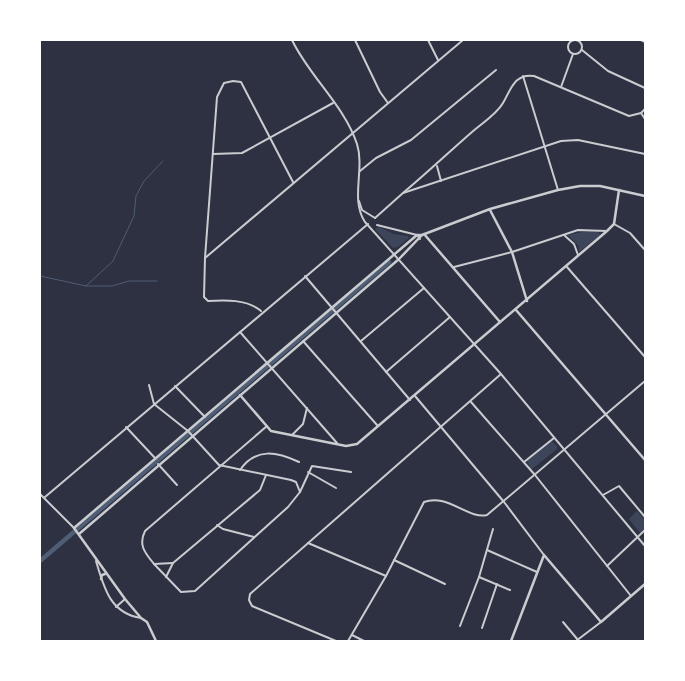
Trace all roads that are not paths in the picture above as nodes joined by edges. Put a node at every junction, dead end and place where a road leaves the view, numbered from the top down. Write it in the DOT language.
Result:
graph roads {
  1 [pos="292,40"];
  2 [pos="355,40"];
  3 [pos="428,40"];
  4 [pos="463,40"];
  5 [pos="641,40"];
  6 [pos="645,42"];
  7 [pos="582,50"];
  8 [pos="573,54"];
  9 [pos="439,61"];
  10 [pos="496,70"];
  11 [pos="523,76"];
  12 [pos="561,87"];
  13 [pos="645,88"];
  14 [pos="333,103"];
  15 [pos="388,103"];
  16 [pos="645,109"];
  17 [pos="641,113"];
  18 [pos="645,119"];
  19 [pos="352,132"];
  20 [pos="270,139"];
  21 [pos="543,146"];
  22 [pos="213,154"];
  23 [pos="645,154"];
  24 [pos="436,166"];
  25 [pos="360,171"];
  26 [pos="441,181"];
  27 [pos="293,182"];
  28 [pos="558,190"];
  29 [pos="619,190"];
  30 [pos="403,193"];
  31 [pos="644,195"];
  32 [pos="358,199"];
  33 [pos="490,209"];
  34 [pos="371,217"];
  35 [pos="375,218"];
  36 [pos="614,224"];
  37 [pos="368,225"];
  38 [pos="377,225"];
  39 [pos="607,231"];
  40 [pos="417,235"];
  41 [pos="423,235"];
  42 [pos="564,235"];
  43 [pos="420,239"];
  44 [pos="645,250"];
  45 [pos="512,252"];
  46 [pos="395,254"];
  47 [pos="578,256"];
  48 [pos="205,258"];
  49 [pos="399,259"];
  50 [pos="567,266"];
  51 [pos="454,267"];
  52 [pos="305,275"];
  53 [pos="424,288"];
  54 [pos="527,301"];
  55 [pos="331,308"];
  56 [pos="516,310"];
  57 [pos="262,312"];
  58 [pos="335,313"];
  59 [pos="450,317"];
  60 [pos="500,322"];
  61 [pos="239,331"];
  62 [pos="303,341"];
  63 [pos="360,342"];
  64 [pos="475,345"];
  65 [pos="645,357"];
  66 [pos="269,365"];
  67 [pos="386,372"];
  68 [pos="501,374"];
  69 [pos="645,381"];
  70 [pos="149,385"];
  71 [pos="174,385"];
  72 [pos="240,395"];
  73 [pos="416,396"];
  74 [pos="410,400"];
  75 [pos="471,402"];
  76 [pos="154,404"];
  77 [pos="306,408"];
  78 [pos="607,414"];
  79 [pos="204,417"];
  80 [pos="267,426"];
  81 [pos="126,427"];
  82 [pos="379,427"];
  83 [pos="442,427"];
  84 [pos="188,431"];
  85 [pos="192,435"];
  86 [pos="292,436"];
  87 [pos="554,438"];
  88 [pos="337,443"];
  89 [pos="564,450"];
  90 [pos="156,459"];
  91 [pos="645,460"];
  92 [pos="299,462"];
  93 [pos="524,462"];
  94 [pos="158,464"];
  95 [pos="219,465"];
  96 [pos="240,470"];
  97 [pos="308,472"];
  98 [pos="351,472"];
  99 [pos="266,475"];
  100 [pos="535,475"];
  101 [pos="176,485"];
  102 [pos="336,488"];
  103 [pos="300,492"];
  104 [pos="40,494"];
  105 [pos="603,495"];
  106 [pos="45,497"];
  107 [pos="504,502"];
  108 [pos="645,517"];
  109 [pos="217,525"];
  110 [pos="74,528"];
  111 [pos="493,529"];
  112 [pos="645,530"];
  113 [pos="78,534"];
  114 [pos="254,537"];
  115 [pos="637,537"];
  116 [pos="308,543"];
  117 [pos="645,546"];
  118 [pos="487,550"];
  119 [pos="544,555"];
  120 [pos="394,560"];
  121 [pos="96,561"];
  122 [pos="173,563"];
  123 [pos="154,564"];
  124 [pos="607,566"];
  125 [pos="537,572"];
  126 [pos="107,575"];
  127 [pos="386,576"];
  128 [pos="166,577"];
  129 [pos="479,577"];
  130 [pos="101,579"];
  131 [pos="445,584"];
  132 [pos="497,584"];
  133 [pos="645,584"];
  134 [pos="510,590"];
  135 [pos="631,596"];
  136 [pos="125,599"];
  137 [pos="116,607"];
  138 [pos="141,618"];
  139 [pos="562,622"];
  140 [pos="601,622"];
  141 [pos="460,626"];
  142 [pos="482,628"];
  143 [pos="352,635"];
  144 [pos="577,640"];
  145 [pos="156,641"];
  146 [pos="336,641"];
  147 [pos="348,641"];
  148 [pos="364,641"];
  149 [pos="511,641"];
  1 -- 14 [label="street"];
  2 -- 15 [label="street"];
  3 -- 9 [label="street"];
  4 -- 9 [label="street"];
  5 -- 6 [label="street"];
  7 -- 8 [label="street"];
  7 -- 8 [label="street"];
  7 -- 13 [label="street"];
  8 -- 12 [label="street"];
  9 -- 15 [label="street"];
  10 -- 25 [label="street"];
  11 -- 12 [label="street"];
  11 -- 21 [label="street"];
  11 -- 24 [label="street"];
  12 -- 17 [label="street"];
  14 -- 19 [label="street"];
  14 -- 20 [label="street"];
  15 -- 19 [label="street"];
  16 -- 17 [label="street"];
  17 -- 18 [label="street"];
  19 -- 25 [label="street"];
  19 -- 27 [label="street"];
  20 -- 22 [label="street"];
  20 -- 22 [label="street"];
  20 -- 27 [label="street"];
  21 -- 23 [label="street"];
  21 -- 26 [label="street"];
  21 -- 28 [label="street"];
  22 -- 48 [label="street"];
  24 -- 26 [label="street"];
  24 -- 30 [label="street"];
  25 -- 32 [label="street"];
  26 -- 30 [label="street"];
  27 -- 48 [label="street"];
  28 -- 29 [label="street"];
  28 -- 33 [label="street"];
  29 -- 31 [label="street"];
  29 -- 36 [label="street"];
  30 -- 35 [label="street"];
  32 -- 34 [label="street"];
  32 -- 37 [label="street"];
  33 -- 41 [label="street"];
  33 -- 45 [label="street"];
  34 -- 35 [label="street"];
  34 -- 37 [label="street"];
  35 -- 38 [label="street"];
  36 -- 39 [label="street"];
  36 -- 44 [label="street"];
  37 -- 38 [label="street"];
  37 -- 46 [label="street"];
  37 -- 52 [label="street"];
  38 -- 40 [label="street"];
  39 -- 42 [label="street"];
  39 -- 47 [label="street"];
  40 -- 41 [label="street"];
  40 -- 43 [label="street"];
  40 -- 46 [label="street"];
  41 -- 43 [label="street"];
  41 -- 51 [label="street"];
  42 -- 45 [label="street"];
  42 -- 47 [label="street"];
  43 -- 49 [label="street"];
  45 -- 51 [label="street"];
  45 -- 54 [label="street"];
  46 -- 49 [label="street"];
  46 -- 55 [label="street"];
  47 -- 50 [label="street"];
  48 -- 57 [label="street"];
  49 -- 53 [label="street"];
  49 -- 58 [label="street"];
  50 -- 54 [label="street"];
  50 -- 65 [label="street"];
  51 -- 60 [label="street"];
  52 -- 55 [label="street"];
  52 -- 57 [label="street"];
  53 -- 59 [label="street"];
  53 -- 63 [label="street"];
  54 -- 56 [label="street"];
  55 -- 58 [label="street"];
  55 -- 66 [label="street"];
  56 -- 60 [label="street"];
  56 -- 78 [label="street"];
  57 -- 61 [label="street"];
  58 -- 62 [label="street"];
  58 -- 63 [label="street"];
  59 -- 64 [label="street"];
  59 -- 67 [label="street"];
  60 -- 64 [label="street"];
  61 -- 66 [label="street"];
  61 -- 71 [label="street"];
  62 -- 66 [label="street"];
  62 -- 82 [label="street"];
  63 -- 67 [label="street"];
  64 -- 68 [label="street"];
  64 -- 73 [label="street"];
  66 -- 72 [label="street"];
  66 -- 77 [label="street"];
  66 -- 79 [label="street"];
  67 -- 74 [label="street"];
  68 -- 75 [label="street"];
  68 -- 87 [label="street"];
  69 -- 78 [label="street"];
  70 -- 76 [label="street"];
  71 -- 76 [label="street"];
  71 -- 79 [label="street"];
  72 -- 80 [label="street"];
  72 -- 85 [label="street"];
  73 -- 74 [label="street"];
  73 -- 83 [label="street"];
  74 -- 82 [label="street"];
  75 -- 83 [label="street"];
  75 -- 93 [label="street"];
  76 -- 81 [label="street"];
  76 -- 84 [label="street"];
  77 -- 86 [label="street"];
  77 -- 88 [label="street"];
  78 -- 89 [label="street"];
  78 -- 91 [label="street"];
  79 -- 84 [label="street"];
  80 -- 86 [label="street"];
  80 -- 95 [label="street"];
  81 -- 90 [label="street"];
  81 -- 106 [label="street"];
  82 -- 88 [label="street"];
  83 -- 107 [label="street"];
  83 -- 116 [label="street"];
  84 -- 85 [label="street"];
  84 -- 90 [label="street"];
  85 -- 94 [label="street"];
  85 -- 95 [label="street"];
  86 -- 88 [label="street"];
  87 -- 89 [label="street"];
  87 -- 93 [label="street"];
  89 -- 100 [label="street"];
  89 -- 105 [label="street"];
  90 -- 110 [label="street"];
  92 -- 96 [label="street"];
  93 -- 100 [label="street"];
  94 -- 101 [label="street"];
  94 -- 113 [label="street"];
  95 -- 96 [label="street"];
  95 -- 123 [label="street"];
  96 -- 99 [label="street"];
  97 -- 98 [label="street"];
  97 -- 102 [label="street"];
  97 -- 103 [label="street"];
  99 -- 103 [label="street"];
  99 -- 109 [label="street"];
  100 -- 107 [label="street"];
  100 -- 124 [label="street"];
  103 -- 114 [label="street"];
  104 -- 106 [label="street"];
  105 -- 108 [label="street"];
  105 -- 115 [label="street"];
  106 -- 110 [label="street"];
  107 -- 119 [label="street"];
  107 -- 120 [label="street"];
  109 -- 114 [label="street"];
  109 -- 122 [label="street"];
  110 -- 113 [label="street"];
  111 -- 118 [label="street"];
  112 -- 115 [label="street"];
  113 -- 121 [label="street"];
  114 -- 128 [label="street"];
  115 -- 117 [label="street"];
  115 -- 124 [label="street"];
  116 -- 127 [label="street"];
  116 -- 146 [label="street"];
  118 -- 125 [label="street"];
  118 -- 129 [label="street"];
  119 -- 125 [label="street"];
  119 -- 140 [label="street"];
  120 -- 127 [label="street"];
  120 -- 131 [label="street"];
  121 -- 126 [label="street"];
  121 -- 130 [label="street"];
  122 -- 123 [label="street"];
  122 -- 128 [label="street"];
  123 -- 128 [label="street"];
  124 -- 135 [label="street"];
  125 -- 149 [label="street"];
  126 -- 130 [label="street"];
  126 -- 136 [label="street"];
  127 -- 143 [label="street"];
  129 -- 132 [label="street"];
  129 -- 141 [label="street"];
  130 -- 137 [label="street"];
  132 -- 134 [label="street"];
  132 -- 142 [label="street"];
  133 -- 135 [label="street"];
  135 -- 140 [label="street"];
  136 -- 137 [label="street"];
  136 -- 138 [label="street"];
  137 -- 138 [label="street"];
  138 -- 145 [label="street"];
  139 -- 144 [label="street"];
  140 -- 144 [label="street"];
  143 -- 147 [label="street"];
  143 -- 148 [label="street"];
}
